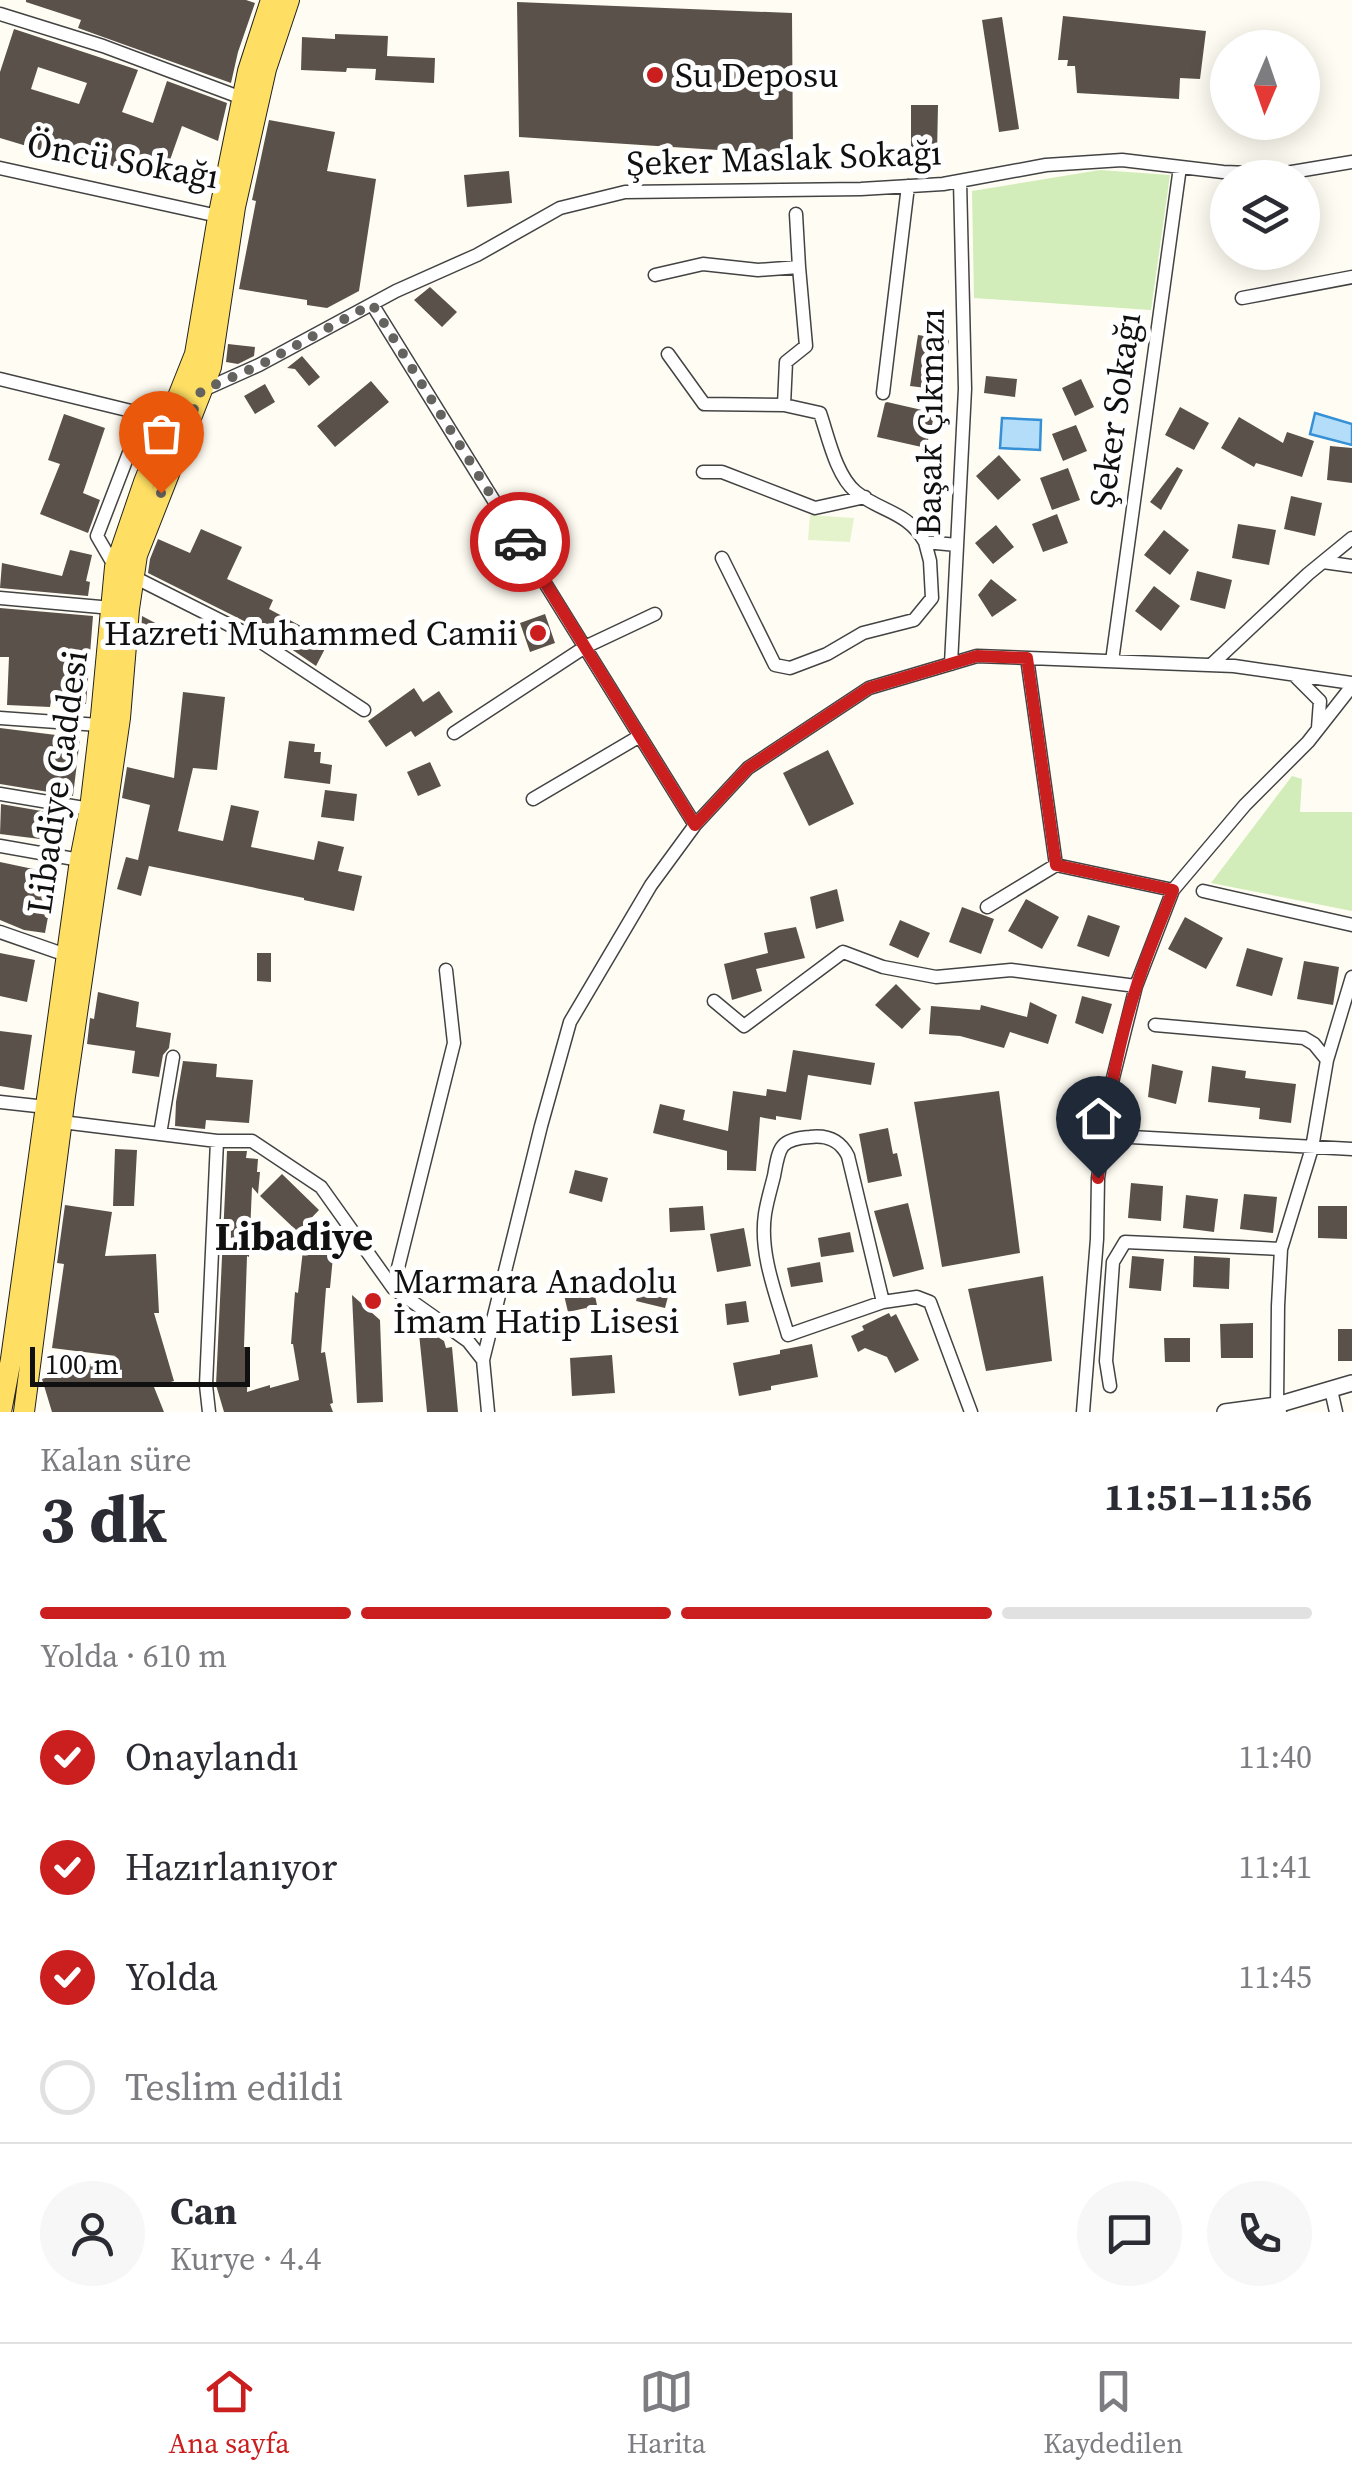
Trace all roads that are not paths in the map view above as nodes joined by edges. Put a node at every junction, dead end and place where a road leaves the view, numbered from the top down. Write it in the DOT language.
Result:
graph roads {
  1 [pos="272,0"];
  2 [pos="289,0"];
  3 [pos="0,14"];
  4 [pos="242,98"];
  5 [pos="1352,162"];
  6 [pos="1180,167"];
  7 [pos="0,168"];
  8 [pos="960,181"];
  9 [pos="908,186"];
  10 [pos="227,211"];
  11 [pos="796,214"];
  12 [pos="799,267"];
  13 [pos="655,275"];
  14 [pos="1352,277"];
  15 [pos="1242,298"];
  16 [pos="372,304"];
  17 [pos="668,354"];
  18 [pos="0,379"];
  19 [pos="201,391"];
  20 [pos="883,393"];
  21 [pos="784,405"];
  22 [pos="177,425"];
  23 [pos="703,472"];
  24 [pos="866,497"];
  25 [pos="1352,538"];
  26 [pos="925,542"];
  27 [pos="956,545"];
  28 [pos="722,558"];
  29 [pos="1323,562"];
  30 [pos="1352,566"];
  31 [pos="124,572"];
  32 [pos="0,598"];
  33 [pos="112,608"];
  34 [pos="656,614"];
  35 [pos="584,647"];
  36 [pos="1027,658"];
  37 [pos="1112,661"];
  38 [pos="950,664"];
  39 [pos="1210,665"];
  40 [pos="1294,675"];
  41 [pos="1352,684"];
  42 [pos="364,710"];
  43 [pos="0,718"];
  44 [pos="99,725"];
  45 [pos="1318,728"];
  46 [pos="454,733"];
  47 [pos="640,736"];
  48 [pos="0,794"];
  49 [pos="533,800"];
  50 [pos="90,808"];
  51 [pos="695,825"];
  52 [pos="0,846"];
  53 [pos="80,860"];
  54 [pos="1056,865"];
  55 [pos="1173,890"];
  56 [pos="1203,890"];
  57 [pos="987,907"];
  58 [pos="1352,924"];
  59 [pos="0,932"];
  60 [pos="66,955"];
  61 [pos="446,970"];
  62 [pos="1352,976"];
  63 [pos="1136,986"];
  64 [pos="714,1002"];
  65 [pos="1155,1025"];
  66 [pos="1334,1033"];
  67 [pos="1352,1034"];
  68 [pos="173,1057"];
  69 [pos="1327,1060"];
  70 [pos="0,1102"];
  71 [pos="46,1106"];
  72 [pos="62,1122"];
  73 [pos="160,1134"];
  74 [pos="1131,1136"];
  75 [pos="217,1141"];
  76 [pos="1312,1148"];
  77 [pos="1352,1149"];
  78 [pos="1281,1250"];
  79 [pos="393,1288"];
  80 [pos="883,1302"];
  81 [pos="483,1360"];
  82 [pos="1352,1383"];
  83 [pos="1110,1386"];
  84 [pos="1331,1390"];
  85 [pos="1279,1409"];
  86 [pos="1,1412"];
  87 [pos="24,1412"];
  88 [pos="209,1412"];
  89 [pos="488,1412"];
  90 [pos="971,1412"];
  91 [pos="1083,1412"];
  92 [pos="1224,1412"];
  93 [pos="1336,1412"];
  1 -- 4 [label="main road, Libadiye Caddesi"];
  2 -- 10 [label="main road, Libadiye Caddesi"];
  3 -- 4 [label="street"];
  4 -- 10 [label="main road, Libadiye Caddesi"];
  5 -- 6 [label="street, Şeker Maslak Sokağı"];
  6 -- 8 [label="street, Şeker Maslak Sokağı"];
  6 -- 37 [label="street, Şeker Sokağı"];
  7 -- 10 [label="street, Öncü Sokağı"];
  8 -- 9 [label="street, Şeker Maslak Sokağı"];
  8 -- 27 [label="street, Başak Çıkmazı"];
  9 -- 16 [label="street, Şeker Maslak Sokağı"];
  9 -- 20 [label="street"];
  10 -- 19 [label="main road, Libadiye Caddesi"];
  10 -- 22 [label="main road, Libadiye Caddesi"];
  11 -- 12 [label="street"];
  12 -- 13 [label="street"];
  12 -- 21 [label="street"];
  14 -- 15 [label="street"];
  16 -- 19 [label="street, Şeker Maslak Sokağı"];
  16 -- 35 [label="street"];
  17 -- 21 [label="street"];
  18 -- 22 [label="street"];
  19 -- 22 [label="main road, Libadiye Caddesi"];
  21 -- 24 [label="street"];
  22 -- 31 [label="main road, Libadiye Caddesi"];
  22 -- 31 [label="main road, Libadiye Caddesi"];
  23 -- 24 [label="street"];
  24 -- 26 [label="street"];
  25 -- 29 [label="street"];
  26 -- 27 [label="street"];
  26 -- 28 [label="street"];
  27 -- 38 [label="street, Başak Çıkmazı"];
  29 -- 30 [label="street"];
  29 -- 39 [label="street"];
  31 -- 33 [label="main road, Libadiye Caddesi"];
  31 -- 42 [label="street"];
  31 -- 72 [label="main road, Libadiye Caddesi"];
  32 -- 33 [label="street"];
  33 -- 44 [label="main road, Libadiye Caddesi"];
  34 -- 35 [label="street"];
  35 -- 46 [label="street"];
  35 -- 47 [label="street"];
  36 -- 37 [label="street"];
  36 -- 38 [label="street"];
  36 -- 54 [label="street"];
  37 -- 39 [label="street"];
  38 -- 51 [label="street"];
  39 -- 40 [label="street"];
  40 -- 41 [label="street"];
  40 -- 45 [label="street"];
  41 -- 45 [label="street"];
  43 -- 44 [label="street"];
  44 -- 50 [label="main road, Libadiye Caddesi"];
  45 -- 55 [label="street"];
  47 -- 49 [label="street"];
  47 -- 51 [label="street"];
  48 -- 50 [label="street"];
  50 -- 53 [label="main road, Libadiye Caddesi"];
  51 -- 81 [label="street"];
  52 -- 53 [label="street"];
  53 -- 60 [label="main road, Libadiye Caddesi"];
  54 -- 55 [label="street"];
  54 -- 57 [label="street"];
  55 -- 63 [label="street"];
  56 -- 58 [label="street"];
  59 -- 60 [label="street"];
  60 -- 71 [label="main road, Libadiye Caddesi"];
  61 -- 79 [label="street"];
  62 -- 66 [label="street"];
  63 -- 64 [label="street"];
  63 -- 91 [label="street"];
  65 -- 69 [label="street"];
  66 -- 67 [label="street"];
  66 -- 69 [label="street"];
  68 -- 73 [label="street"];
  69 -- 76 [label="street"];
  70 -- 71 [label="street"];
  71 -- 86 [label="main road, Libadiye Caddesi"];
  72 -- 73 [label="street"];
  72 -- 87 [label="main road, Libadiye Caddesi"];
  73 -- 75 [label="street"];
  74 -- 76 [label="street"];
  75 -- 79 [label="street"];
  75 -- 88 [label="street"];
  76 -- 77 [label="street"];
  76 -- 78 [label="street"];
  78 -- 83 [label="street"];
  78 -- 85 [label="street"];
  79 -- 81 [label="street"];
  80 -- 80 [label="street"];
  80 -- 90 [label="street"];
  81 -- 89 [label="street"];
  82 -- 84 [label="street"];
  84 -- 85 [label="street"];
  84 -- 93 [label="street"];
  85 -- 92 [label="street"];
}
